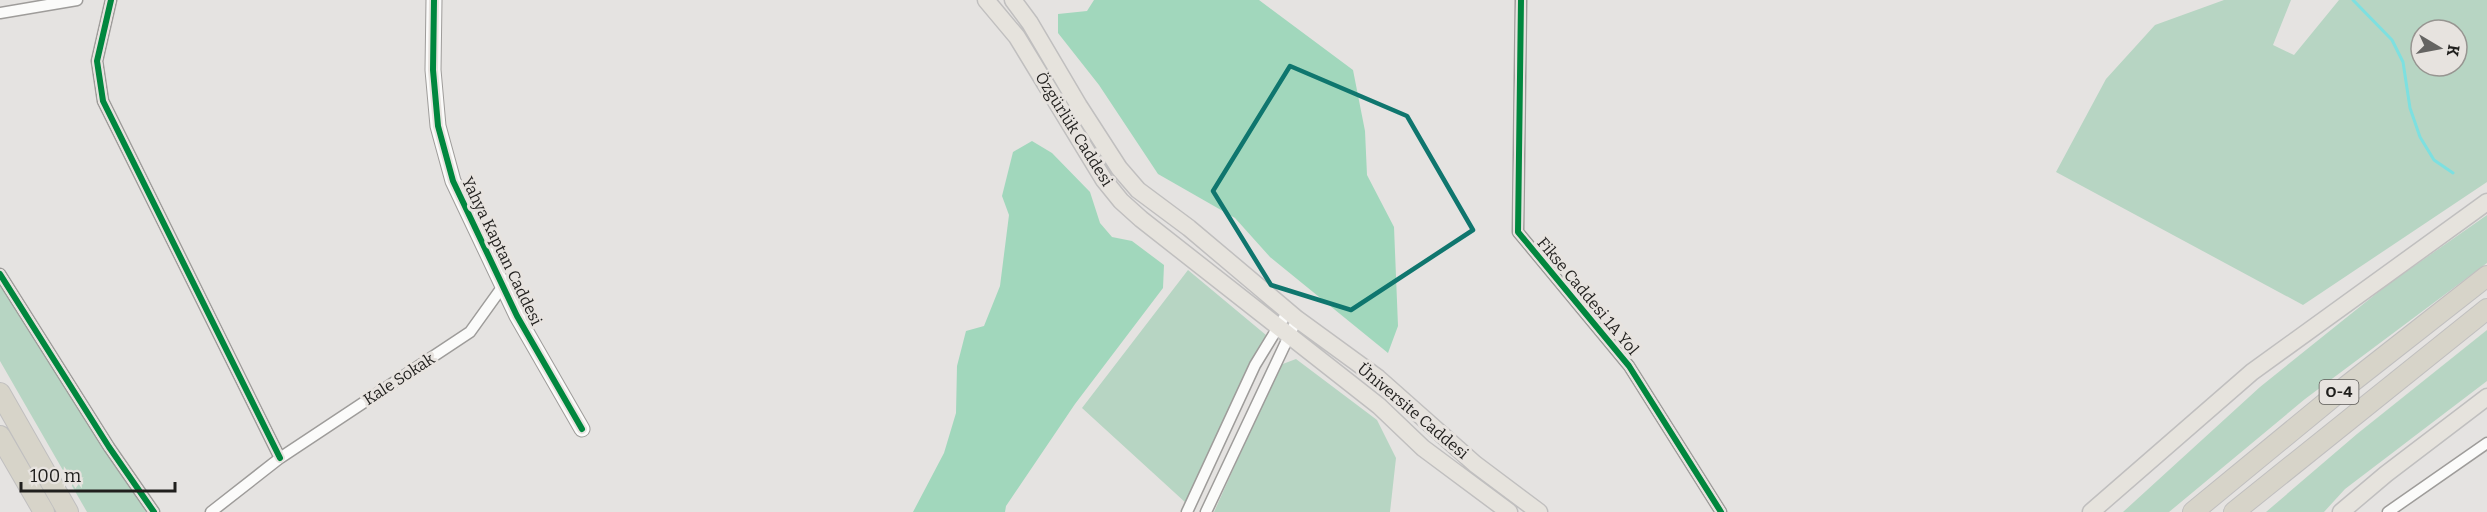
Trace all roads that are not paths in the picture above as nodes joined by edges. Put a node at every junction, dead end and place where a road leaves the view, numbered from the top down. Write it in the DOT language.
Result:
graph roads {
  1 [pos="77,0"];
  2 [pos="111,0"];
  3 [pos="434,0"];
  4 [pos="986,0"];
  5 [pos="1012,0"];
  6 [pos="1521,0"];
  7 [pos="0,13"];
  8 [pos="2487,202"];
  9 [pos="0,274"];
  10 [pos="2487,276"];
  11 [pos="503,286"];
  12 [pos="2487,309"];
  13 [pos="1293,315"];
  14 [pos="1282,332"];
  15 [pos="0,393"];
  16 [pos="2487,397"];
  17 [pos="582,429"];
  18 [pos="0,436"];
  19 [pos="2487,443"];
  20 [pos="280,458"];
  21 [pos="44,512"];
  22 [pos="68,512"];
  23 [pos="154,512"];
  24 [pos="211,512"];
  25 [pos="1187,512"];
  26 [pos="1206,512"];
  27 [pos="1509,512"];
  28 [pos="1539,512"];
  29 [pos="1721,512"];
  30 [pos="2091,512"];
  31 [pos="2193,512"];
  32 [pos="2234,512"];
  33 [pos="2342,512"];
  34 [pos="2388,512"];
  1 -- 7 [label="street"];
  2 -- 20 [label="street"];
  3 -- 11 [label="street, Yahya Kaptan Caddesi"];
  4 -- 14 [label="main road, Özgürlük Caddesi"];
  5 -- 13 [label="main road, Özgürlük Caddesi"];
  6 -- 29 [label="street, Fikse Caddesi 1A Yol"];
  8 -- 30 [label="main road"];
  9 -- 23 [label="street"];
  10 -- 31 [label="highway, O-4"];
  11 -- 17 [label="street, Yahya Kaptan Caddesi"];
  11 -- 20 [label="street, Kale Sokak"];
  12 -- 32 [label="highway, O-4"];
  13 -- 14 [label="street"];
  13 -- 28 [label="main road, Üniversite Caddesi"];
  14 -- 25 [label="street"];
  14 -- 26 [label="street"];
  14 -- 27 [label="main road, Üniversite Caddesi"];
  15 -- 22 [label="highway"];
  16 -- 33 [label="main road"];
  18 -- 21 [label="highway"];
  19 -- 34 [label="street"];
  20 -- 24 [label="street, Kale Sokak"];
}
